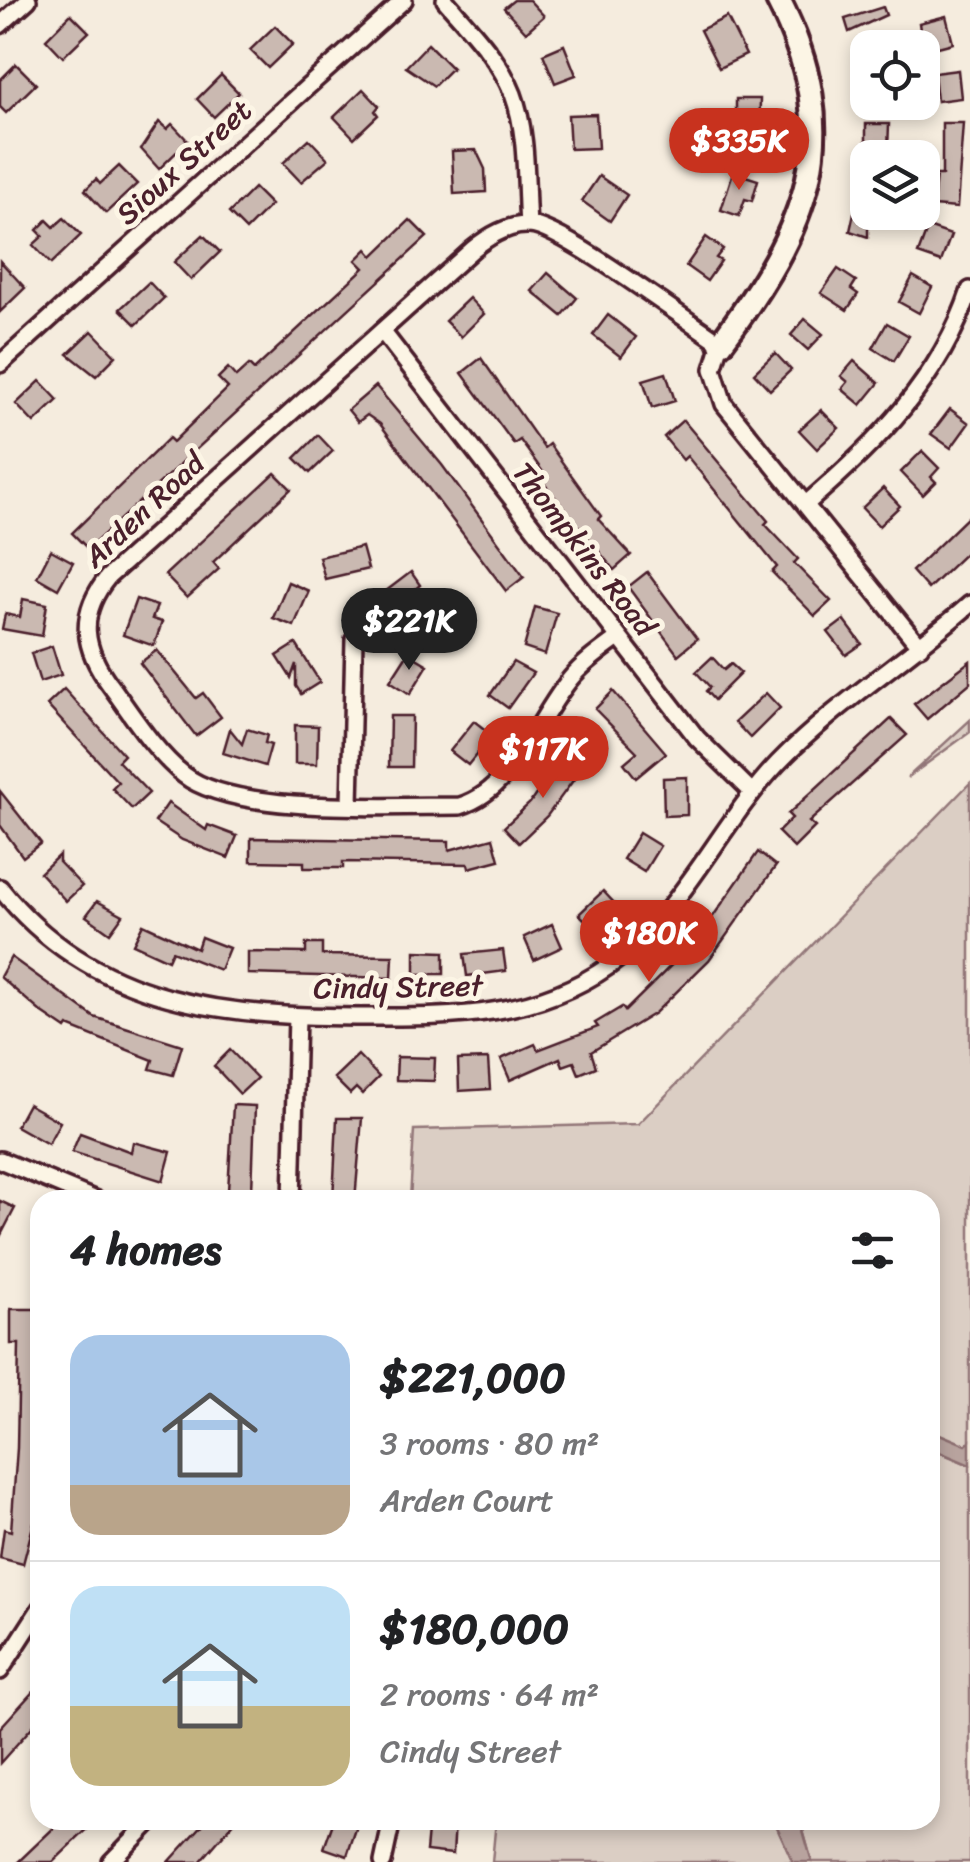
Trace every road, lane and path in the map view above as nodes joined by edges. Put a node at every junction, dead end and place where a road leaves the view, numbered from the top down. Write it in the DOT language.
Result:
graph roads {
  1 [pos="28,0"];
  2 [pos="404,0"];
  3 [pos="445,0"];
  4 [pos="778,0"];
  5 [pos="0,25"];
  6 [pos="528,224"];
  7 [pos="970,290"];
  8 [pos="382,331"];
  9 [pos="720,343"];
  10 [pos="0,364"];
  11 [pos="806,504"];
  12 [pos="970,604"];
  13 [pos="618,638"];
  14 [pos="354,640"];
  15 [pos="920,646"];
  16 [pos="752,792"];
  17 [pos="350,804"];
  18 [pos="0,888"];
  19 [pos="297,1017"];
  20 [pos="0,1160"];
  21 [pos="72,1190"];
  22 [pos="292,1190"];
  23 [pos="30,1624"];
  24 [pos="0,1671"];
  25 [pos="142,1830"];
  26 [pos="390,1830"];
  27 [pos="111,1862"];
  28 [pos="382,1862"];
  1 -- 5 [label="street"];
  2 -- 10 [label="street, Sioux Street"];
  3 -- 6 [label="street"];
  4 -- 9 [label="street"];
  6 -- 8 [label="street, Arden Road"];
  6 -- 9 [label="street"];
  7 -- 11 [label="street"];
  8 -- 13 [label="street, Thompkins Road"];
  8 -- 17 [label="street, Arden Road"];
  9 -- 11 [label="street"];
  11 -- 15 [label="street"];
  12 -- 15 [label="street, Cindy Street"];
  13 -- 16 [label="street, Thompkins Road"];
  13 -- 17 [label="street, Arden Road"];
  14 -- 17 [label="street"];
  15 -- 16 [label="street, Cindy Street"];
  16 -- 19 [label="street, Cindy Street"];
  18 -- 19 [label="street, Cindy Street"];
  19 -- 22 [label="street"];
  20 -- 21 [label="street"];
  23 -- 24 [label="street"];
  25 -- 27 [label="street"];
  26 -- 28 [label="street"];
}
